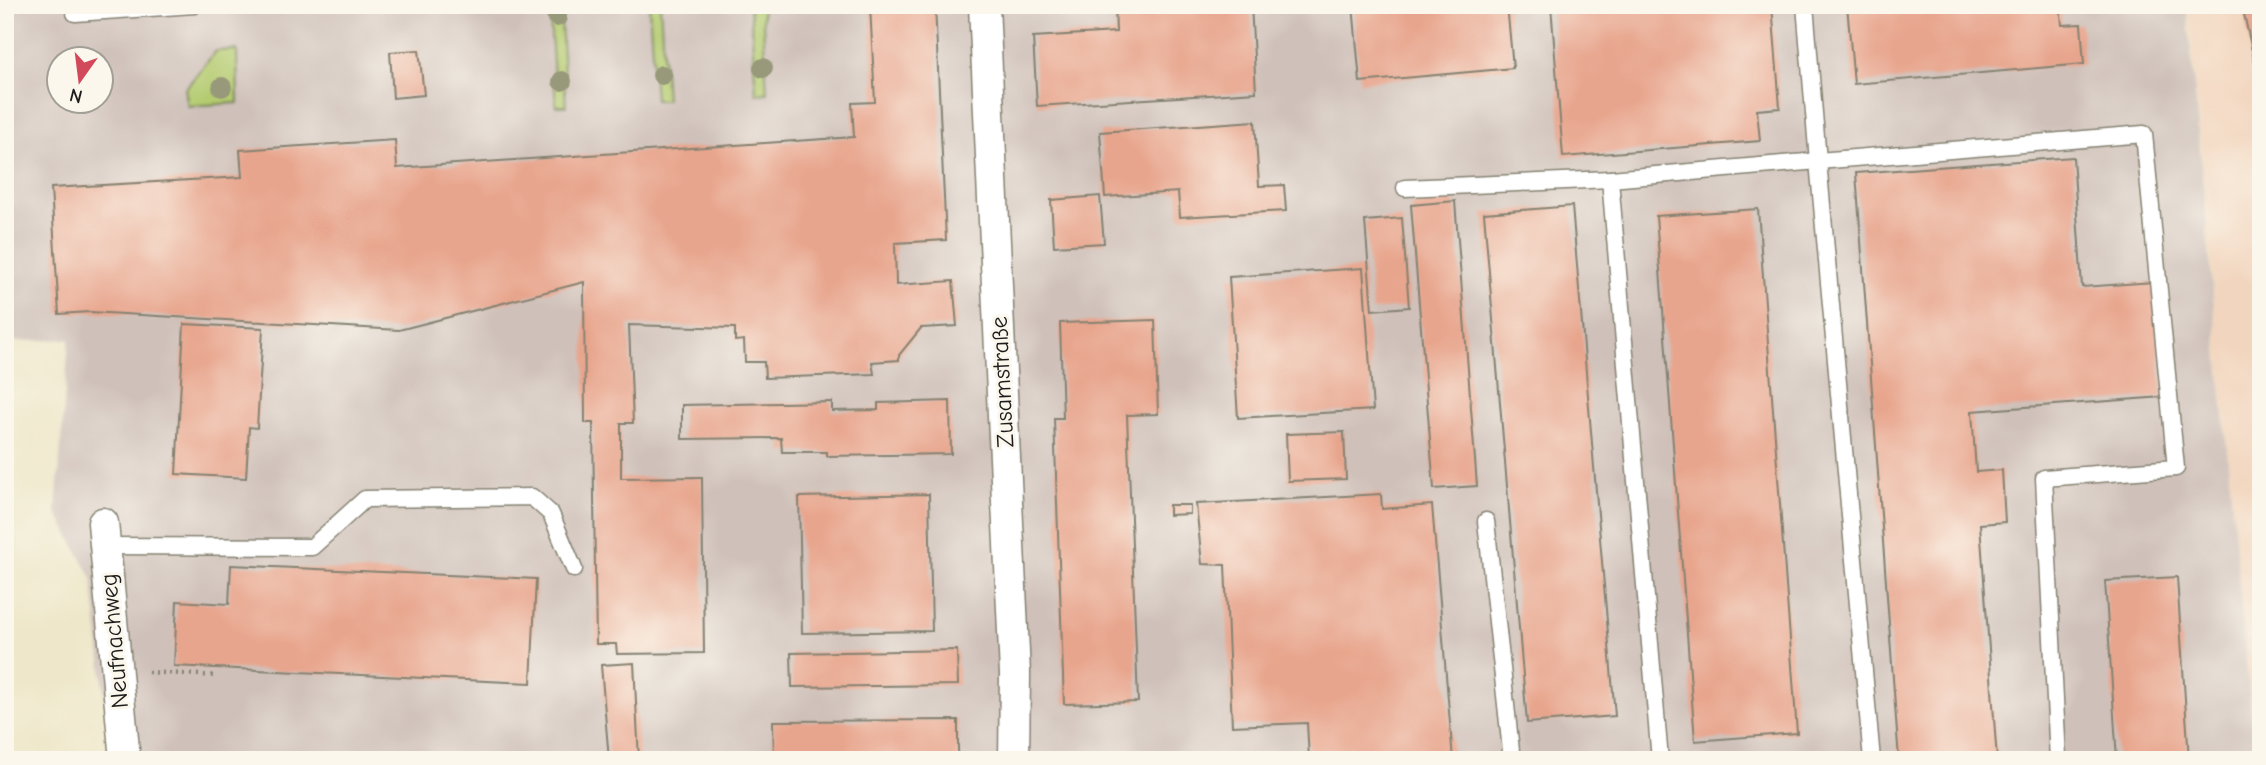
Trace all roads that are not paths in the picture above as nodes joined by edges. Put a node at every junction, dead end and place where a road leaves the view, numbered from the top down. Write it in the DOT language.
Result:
graph roads {
  1 [pos="75,5"];
  2 [pos="194,5"];
  3 [pos="984,5"];
  4 [pos="1805,5"];
  5 [pos="1818,161"];
  6 [pos="1609,179"];
  7 [pos="1405,188"];
  8 [pos="1486,521"];
  9 [pos="104,534"];
  10 [pos="574,569"];
  11 [pos="125,760"];
  12 [pos="1014,760"];
  13 [pos="1512,760"];
  14 [pos="1660,760"];
  15 [pos="1871,760"];
  16 [pos="2058,760"];
  1 -- 2 [label="lane"];
  3 -- 12 [label="street, Zusamstraße"];
  4 -- 5 [label="lane"];
  5 -- 6 [label="lane"];
  5 -- 15 [label="lane"];
  5 -- 16 [label="lane"];
  6 -- 7 [label="lane"];
  6 -- 14 [label="lane"];
  8 -- 13 [label="lane"];
  9 -- 10 [label="lane"];
  9 -- 11 [label="street, Neufnachweg"];
}
